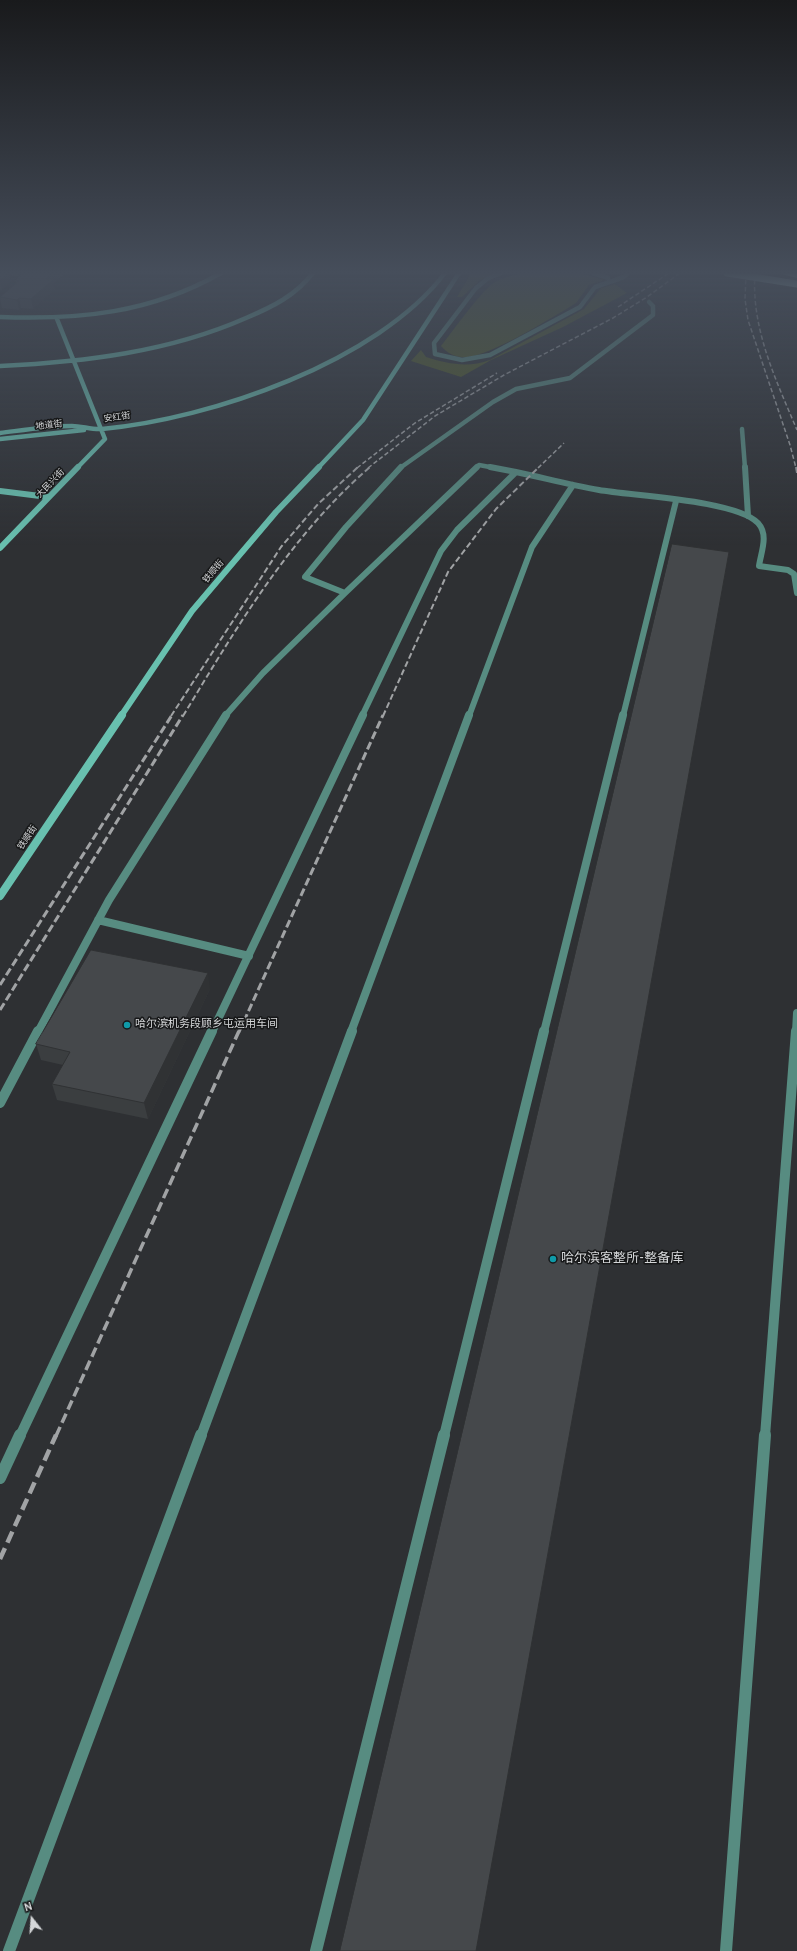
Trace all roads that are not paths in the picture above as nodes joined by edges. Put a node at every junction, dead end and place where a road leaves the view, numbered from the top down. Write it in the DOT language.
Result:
graph roads {
  1 [pos="24,364"];
  2 [pos="76,364"];
  3 [pos="326,364"];
  4 [pos="399,364"];
  5 [pos="588,364"];
  6 [pos="0,366"];
  7 [pos="100,429"];
  8 [pos="742,429"];
  9 [pos="0,433"];
  10 [pos="0,439"];
  11 [pos="516,472"];
  12 [pos="573,485"];
  13 [pos="0,491"];
  14 [pos="48,498"];
  15 [pos="676,501"];
  16 [pos="748,516"];
  17 [pos="0,548"];
  18 [pos="345,593"];
  19 [pos="797,593"];
  20 [pos="0,896"];
  21 [pos="98,920"];
  22 [pos="249,956"];
  23 [pos="797,1014"];
  24 [pos="0,1103"];
  25 [pos="0,1478"];
  26 [pos="9,1951"];
  27 [pos="316,1951"];
  28 [pos="726,1951"];
  1 -- 6 [label="main road"];
  2 -- 7 [label="main road"];
  3 -- 7 [label="main road, 安红街"];
  4 -- 20 [label="main road, 铁顺街"];
  5 -- 18 [label="lane"];
  7 -- 9 [label="main road, 安红街"];
  7 -- 10 [label="main road, 地道街"];
  7 -- 14 [label="main road, 大民兴街"];
  8 -- 16 [label="lane"];
  11 -- 12 [label="lane"];
  11 -- 18 [label="lane"];
  11 -- 22 [label="lane"];
  12 -- 15 [label="lane"];
  12 -- 26 [label="lane"];
  13 -- 14 [label="main road"];
  14 -- 17 [label="main road, 大民兴街"];
  15 -- 16 [label="lane"];
  15 -- 27 [label="lane"];
  16 -- 19 [label="lane"];
  18 -- 21 [label="lane"];
  21 -- 22 [label="lane"];
  21 -- 24 [label="lane"];
  22 -- 25 [label="lane"];
  23 -- 28 [label="lane"];
}
